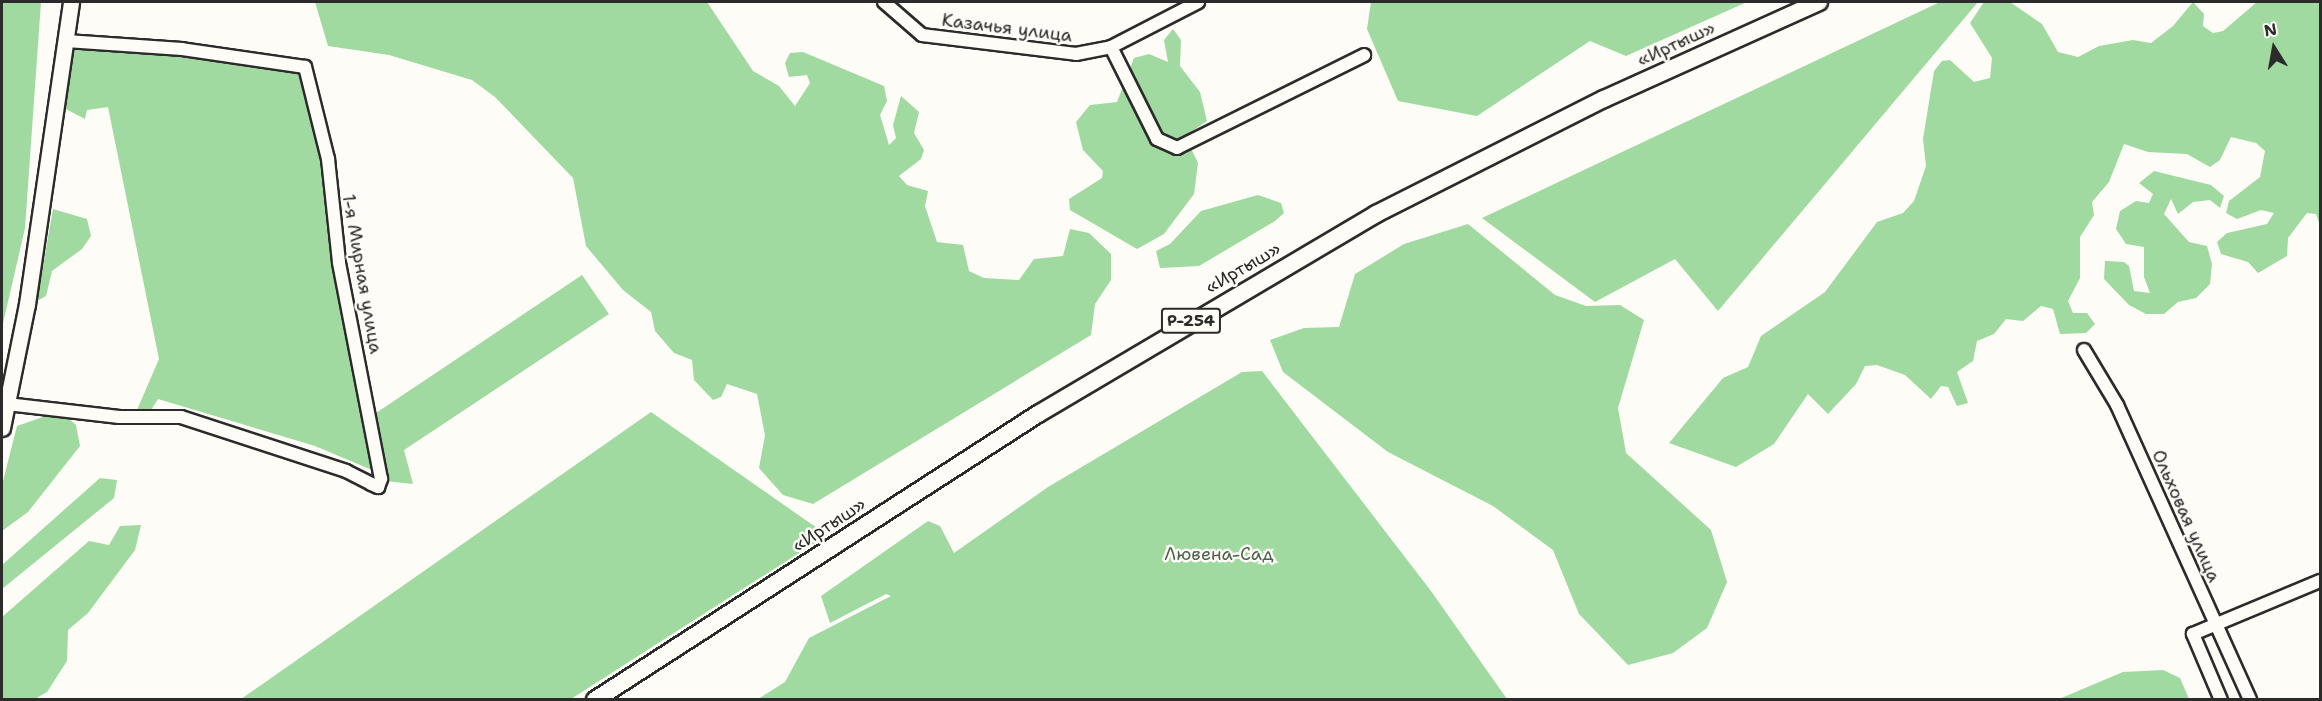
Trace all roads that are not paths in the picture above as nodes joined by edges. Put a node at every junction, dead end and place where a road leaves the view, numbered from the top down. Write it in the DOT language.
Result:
graph roads {
  1 [pos="71,2"];
  2 [pos="884,2"];
  3 [pos="1198,2"];
  4 [pos="1819,2"];
  5 [pos="66,41"];
  6 [pos="1111,47"];
  7 [pos="1364,55"];
  8 [pos="2084,350"];
  9 [pos="7,404"];
  10 [pos="2,428"];
  11 [pos="2320,581"];
  12 [pos="2219,622"];
  13 [pos="595,699"];
  14 [pos="2221,699"];
  15 [pos="2250,699"];
  1 -- 5 [label="main road"];
  2 -- 6 [label="street, Казачья улица"];
  3 -- 6 [label="street, Казачья улица"];
  4 -- 13 [label="highway, «Иртыш» / Р-254"];
  5 -- 9 [label="main road"];
  5 -- 9 [label="street, 1-я Мирная улица"];
  6 -- 7 [label="street"];
  8 -- 12 [label="street, Ольховая улица"];
  9 -- 10 [label="main road"];
  11 -- 12 [label="street"];
  12 -- 14 [label="street"];
  12 -- 15 [label="street, Ольховая улица"];
}
